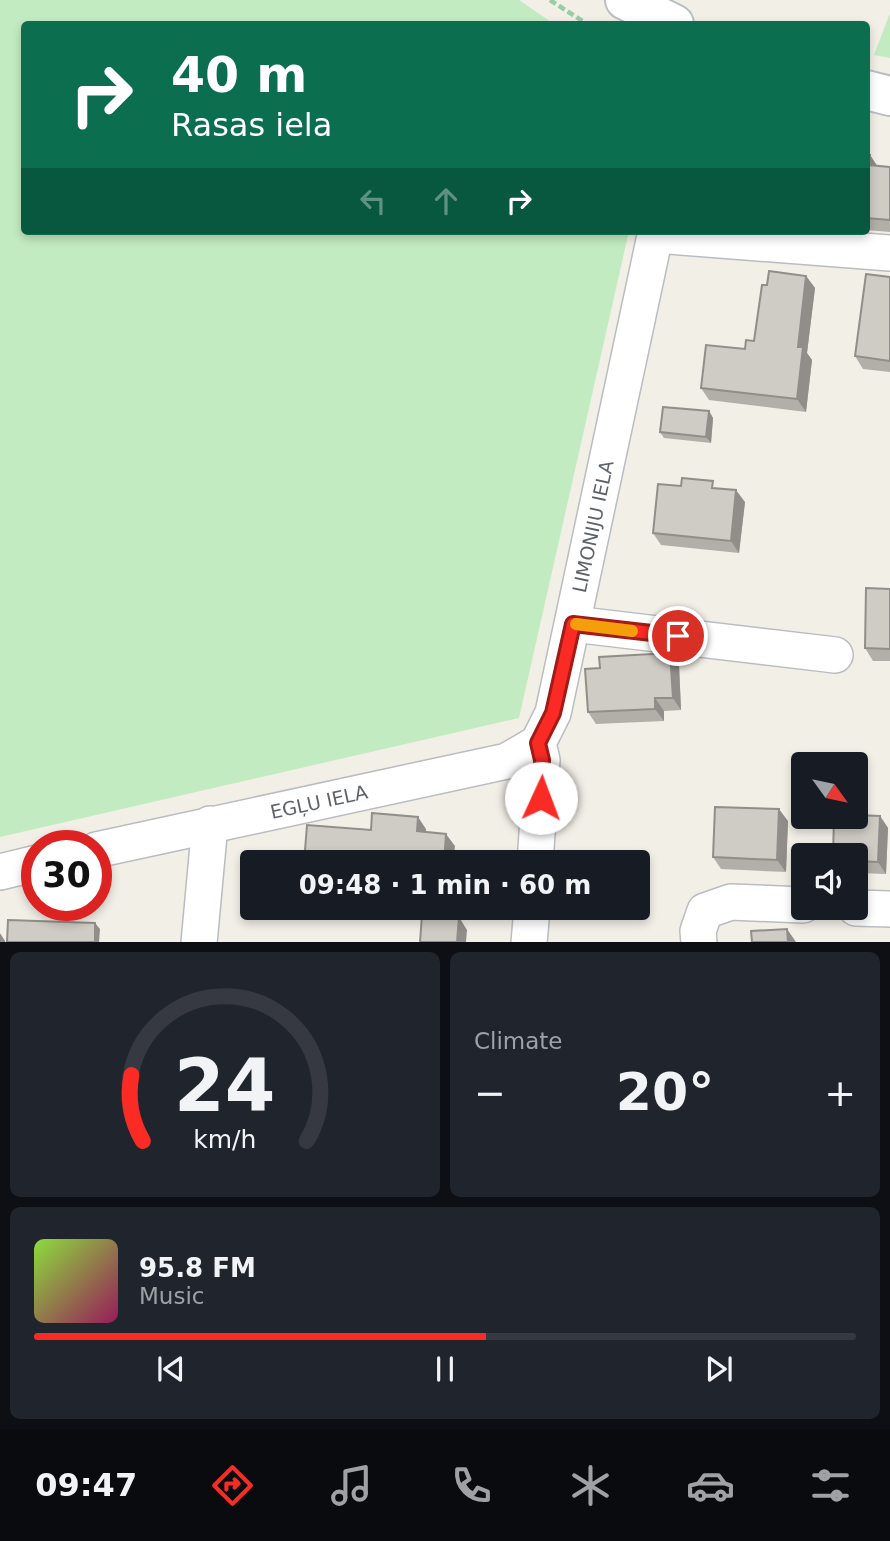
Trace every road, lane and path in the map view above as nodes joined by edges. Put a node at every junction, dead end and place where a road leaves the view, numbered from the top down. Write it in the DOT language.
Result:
graph roads {
  1 [pos="550,0"];
  2 [pos="625,0"];
  3 [pos="582,21"];
  4 [pos="668,21"];
  5 [pos="870,91"];
  6 [pos="890,96"];
  7 [pos="655,235"];
  8 [pos="678,235"];
  9 [pos="890,253"];
  10 [pos="573,624"];
  11 [pos="835,655"];
  12 [pos="538,743"];
  13 [pos="210,824"];
  14 [pos="112,846"];
  15 [pos="537,850"];
  16 [pos="21,867"];
  17 [pos="0,872"];
  18 [pos="791,904"];
  19 [pos="868,908"];
  20 [pos="890,909"];
  21 [pos="531,920"];
  22 [pos="702,927"];
  23 [pos="199,942"];
  24 [pos="529,942"];
  1 -- 3 [label="path"];
  2 -- 4 [label="main road"];
  5 -- 6 [label="main road"];
  7 -- 10 [label="street, LIMONIJU IELA"];
  8 -- 9 [label="street"];
  10 -- 11 [label="street"];
  10 -- 12 [label="street, LIMONIJU IELA"];
  12 -- 13 [label="street, EGĻU IELA"];
  12 -- 15 [label="street"];
  13 -- 14 [label="street, EGĻU IELA"];
  13 -- 23 [label="street"];
  16 -- 17 [label="street"];
  18 -- 22 [label="street"];
  19 -- 20 [label="street"];
  21 -- 24 [label="street"];
}
